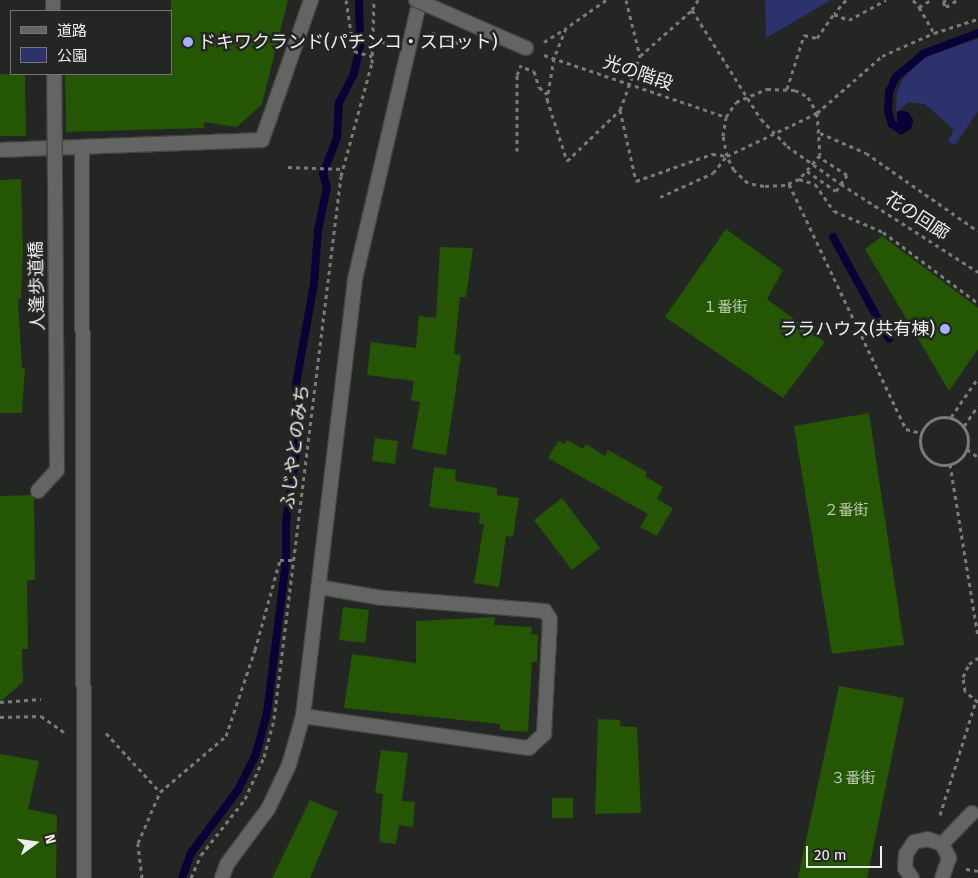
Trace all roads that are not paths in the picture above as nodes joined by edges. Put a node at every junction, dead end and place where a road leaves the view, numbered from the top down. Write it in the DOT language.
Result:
graph roads {
  1 [pos="312,0"];
  2 [pos="416,0"];
  3 [pos="420,0"];
  4 [pos="526,48"];
  5 [pos="54,75"];
  6 [pos="82,148"];
  7 [pos="0,150"];
  8 [pos="38,491"];
  9 [pos="318,587"];
  10 [pos="303,716"];
  11 [pos="972,813"];
  12 [pos="942,844"];
  13 [pos="84,878"];
  14 [pos="222,878"];
  15 [pos="912,878"];
  16 [pos="942,878"];
  1 -- 6 [label="street"];
  2 -- 4 [label="street, bridge"];
  3 -- 9 [label="street"];
  5 -- 8 [label="street, 人逢歩道橋, bridge"];
  6 -- 7 [label="street"];
  6 -- 13 [label="street"];
  9 -- 10 [label="street"];
  9 -- 10 [label="street"];
  10 -- 14 [label="street"];
  11 -- 12 [label="street"];
  12 -- 15 [label="street"];
  12 -- 16 [label="street"];
}
